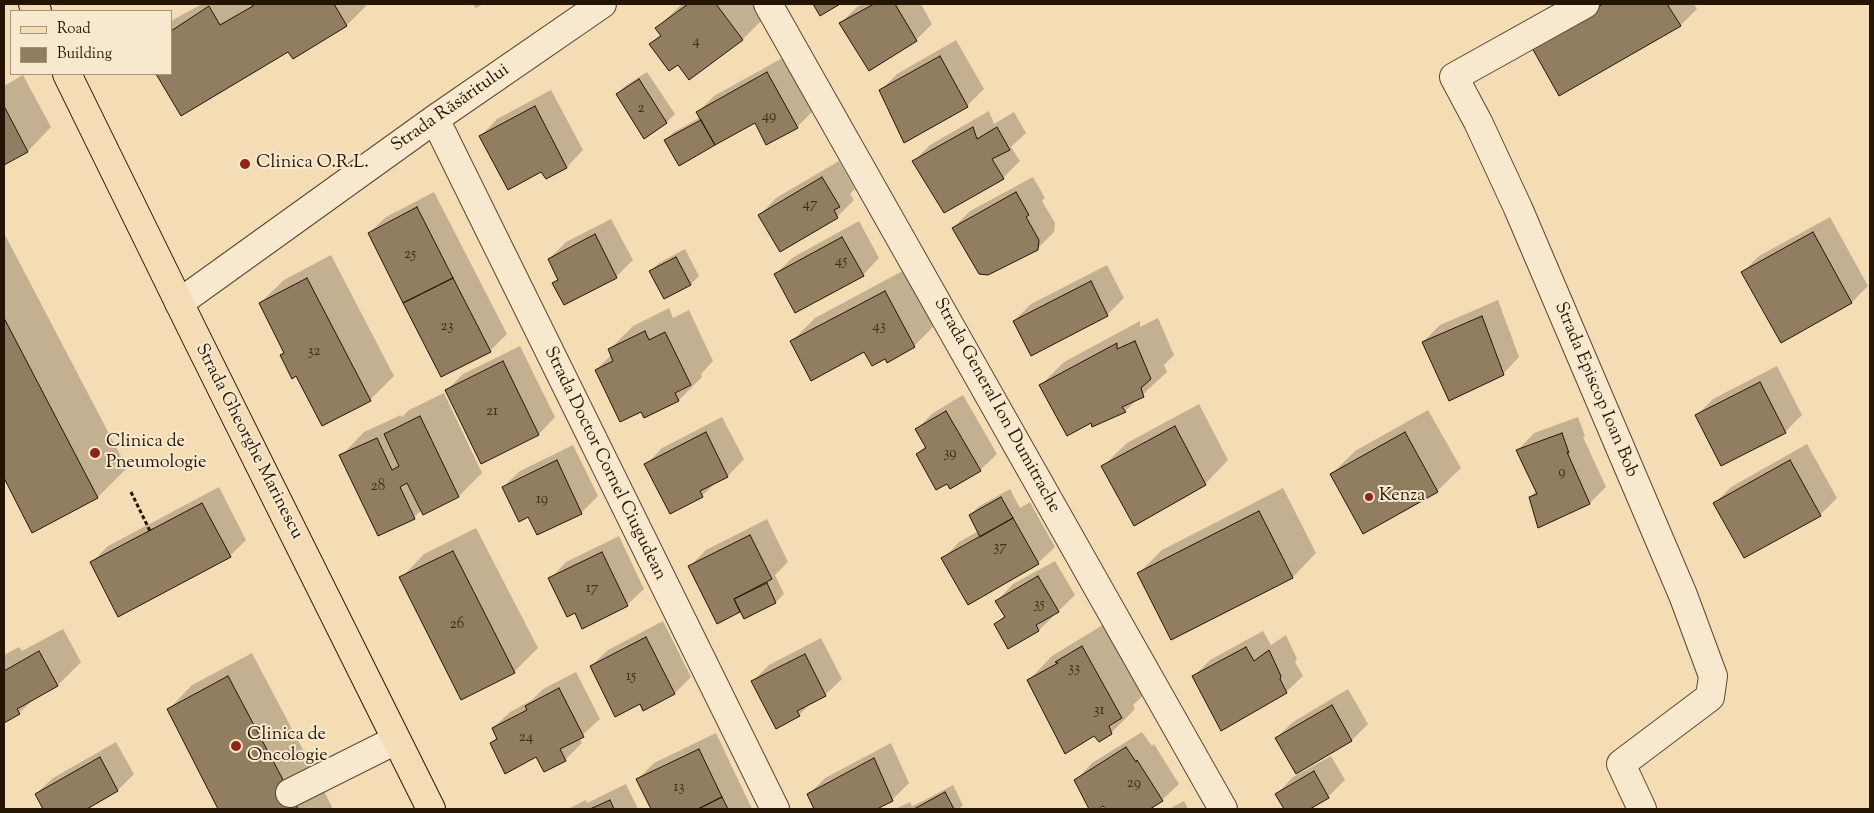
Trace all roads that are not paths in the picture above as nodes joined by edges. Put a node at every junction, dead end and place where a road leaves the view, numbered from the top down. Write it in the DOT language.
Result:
graph roads {
  1 [pos="602,4"];
  2 [pos="768,4"];
  3 [pos="1585,4"];
  4 [pos="67,75"];
  5 [pos="435,119"];
  6 [pos="179,303"];
  7 [pos="396,740"];
  8 [pos="290,793"];
  9 [pos="431,809"];
  10 [pos="775,809"];
  11 [pos="1223,809"];
  12 [pos="1642,809"];
  1 -- 5 [label="street, Strada Răsăritului"];
  2 -- 11 [label="street, Strada General Ion Dumitrache"];
  3 -- 12 [label="street, Strada Episcop Ioan Bob"];
  4 -- 6 [label="main road, Strada Gheorghe Marinescu"];
  5 -- 6 [label="street, Strada Răsăritului"];
  5 -- 10 [label="street, Strada Doctor Cornel Ciugudean"];
  6 -- 7 [label="main road, Strada Gheorghe Marinescu"];
  7 -- 8 [label="street"];
  7 -- 9 [label="main road, Strada Gheorghe Marinescu"];
}
